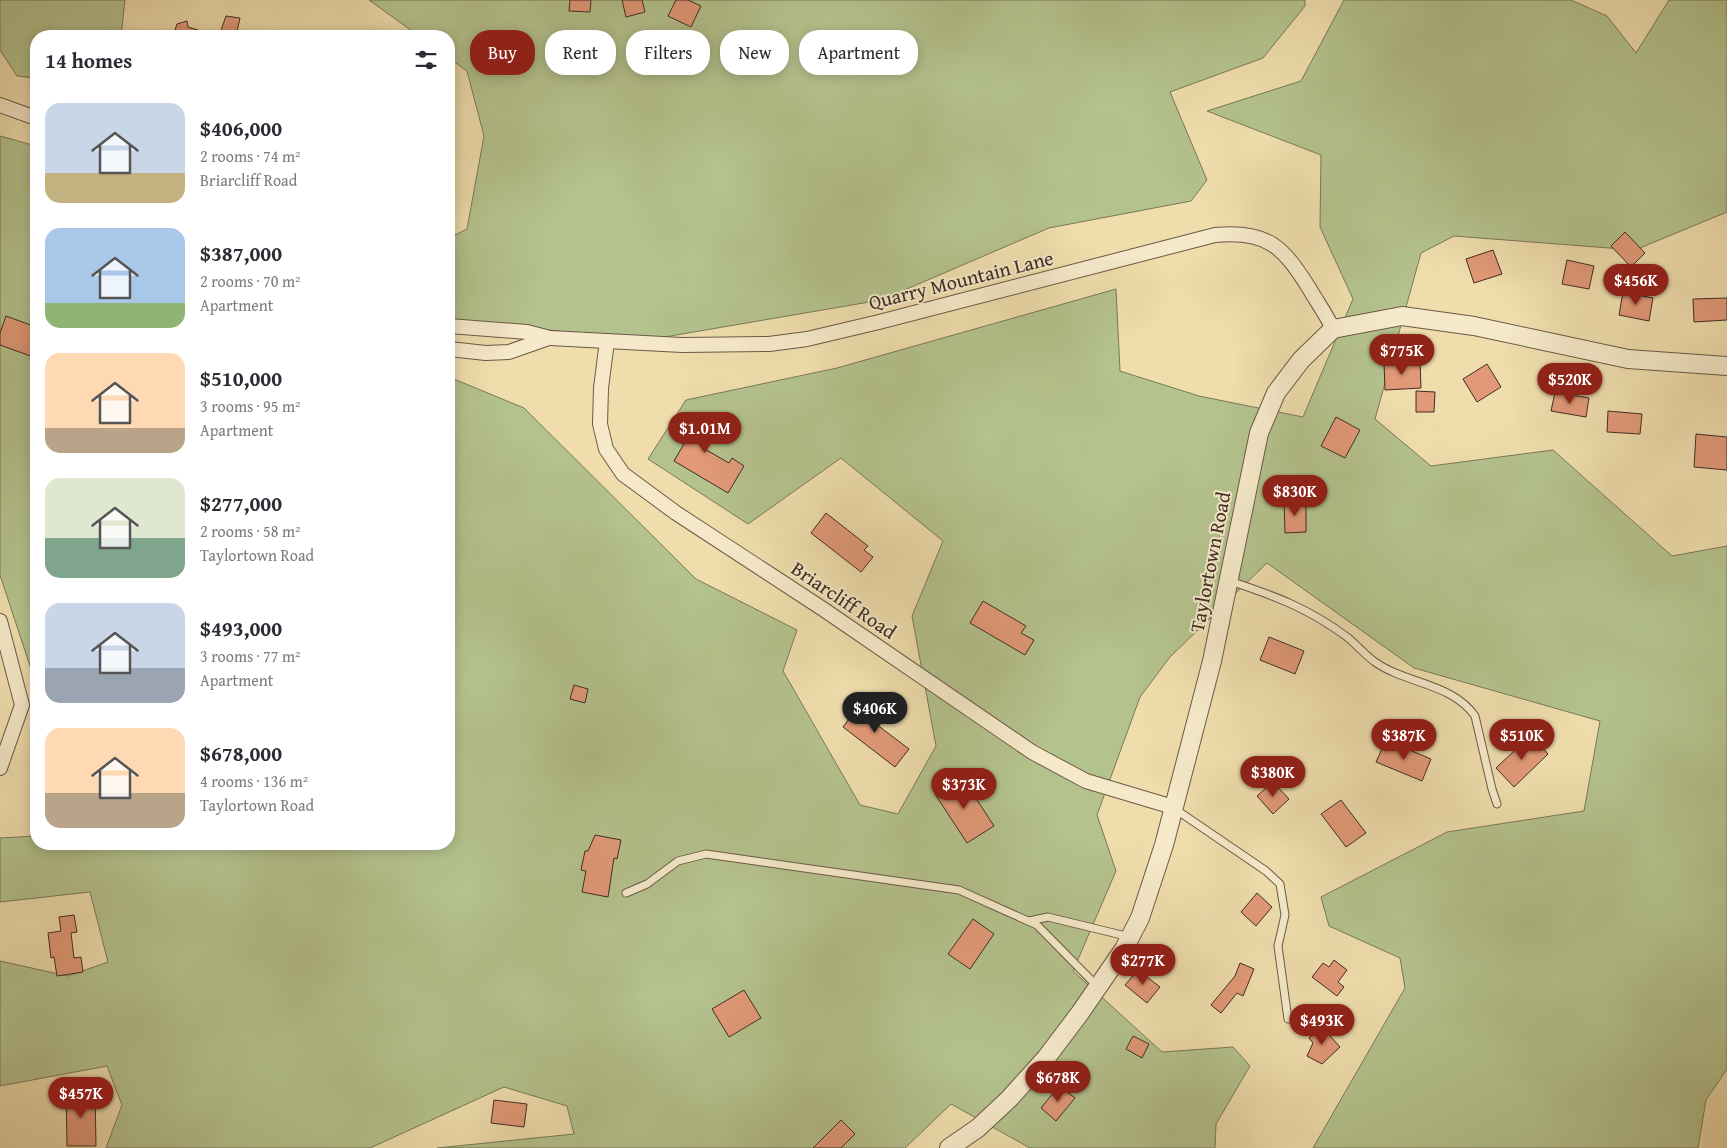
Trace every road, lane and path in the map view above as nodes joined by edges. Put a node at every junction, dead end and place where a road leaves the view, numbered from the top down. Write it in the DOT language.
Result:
graph roads {
  1 [pos="0,105"];
  2 [pos="30,116"];
  3 [pos="455,326"];
  4 [pos="1333,329"];
  5 [pos="550,338"];
  6 [pos="607,341"];
  7 [pos="455,349"];
  8 [pos="1727,366"];
  9 [pos="1230,581"];
  10 [pos="0,621"];
  11 [pos="0,768"];
  12 [pos="1497,804"];
  13 [pos="1173,807"];
  14 [pos="626,893"];
  15 [pos="1028,921"];
  16 [pos="1130,937"];
  17 [pos="1098,987"];
  18 [pos="1288,1019"];
  19 [pos="949,1148"];
  1 -- 2 [label="street"];
  3 -- 5 [label="street, Quarry Mountain Lane"];
  4 -- 6 [label="street, Quarry Mountain Lane"];
  4 -- 8 [label="street"];
  4 -- 9 [label="street, Taylortown Road"];
  5 -- 6 [label="street, Quarry Mountain Lane"];
  5 -- 7 [label="street, Quarry Mountain Lane"];
  6 -- 13 [label="street, Briarcliff Road"];
  9 -- 12 [label="lane"];
  9 -- 13 [label="street, Taylortown Road"];
  10 -- 11 [label="street"];
  13 -- 16 [label="street, Taylortown Road"];
  13 -- 18 [label="lane"];
  14 -- 15 [label="lane"];
  15 -- 16 [label="lane"];
  15 -- 17 [label="lane"];
  16 -- 17 [label="street, Taylortown Road"];
  17 -- 19 [label="street, Taylortown Road"];
}
